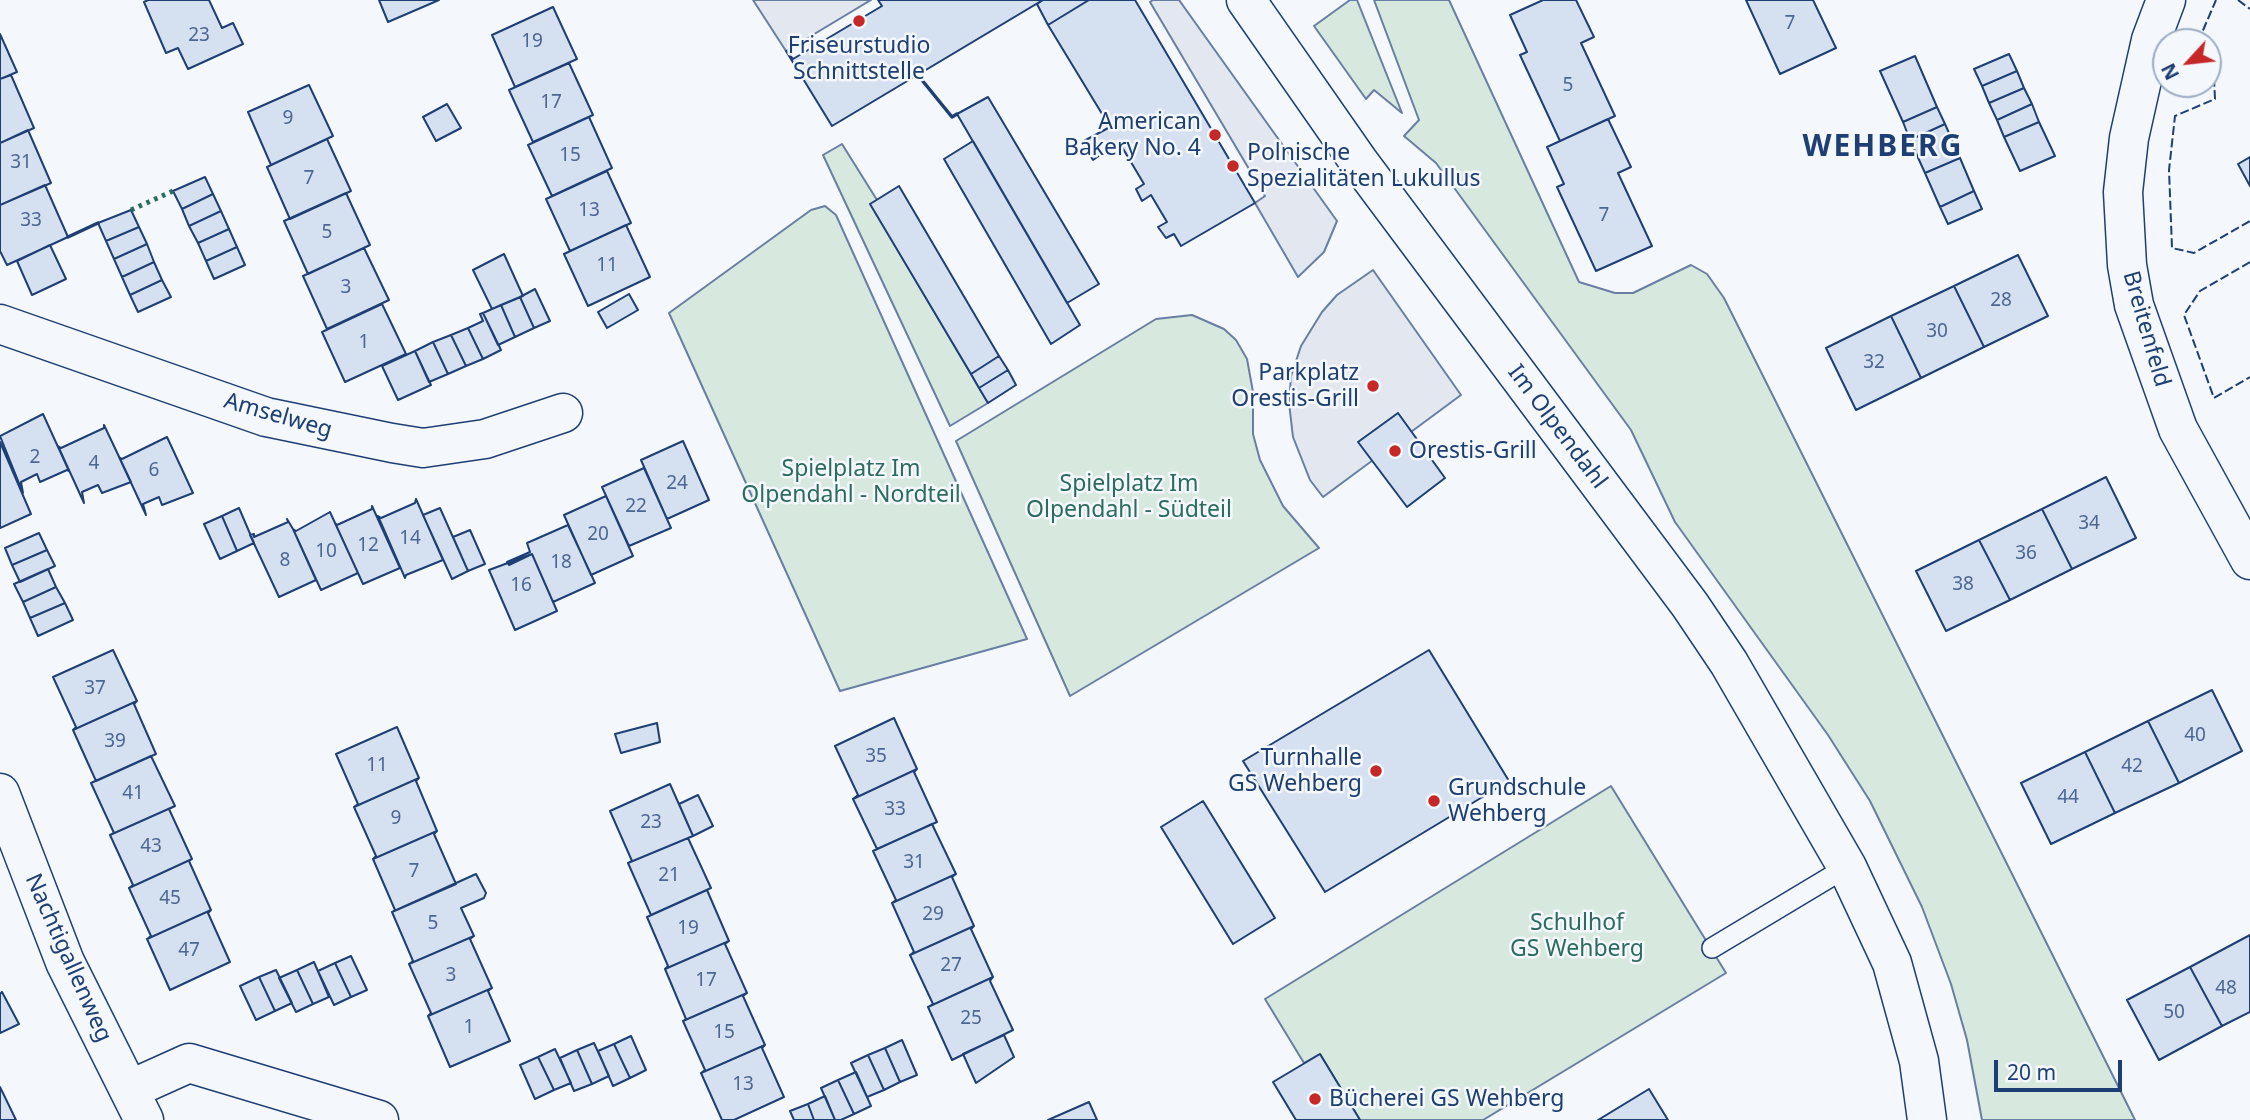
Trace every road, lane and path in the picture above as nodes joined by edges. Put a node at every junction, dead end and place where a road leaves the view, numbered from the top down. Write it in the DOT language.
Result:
graph roads {
  1 [pos="1247,0"];
  2 [pos="2166,0"];
  3 [pos="0,324"];
  4 [pos="563,413"];
  5 [pos="2250,560"];
  6 [pos="0,793"];
  7 [pos="1847,867"];
  8 [pos="1712,948"];
  9 [pos="137,1105"];
  10 [pos="379,1120"];
  11 [pos="1927,1120"];
  1 -- 7 [label="street, Im Olpendahl"];
  2 -- 5 [label="street, Breitenfeld"];
  3 -- 4 [label="street, Amselweg"];
  6 -- 9 [label="street, Nachtigallenweg"];
  7 -- 8 [label="lane"];
  7 -- 11 [label="street, Im Olpendahl"];
  9 -- 10 [label="street"];
}
